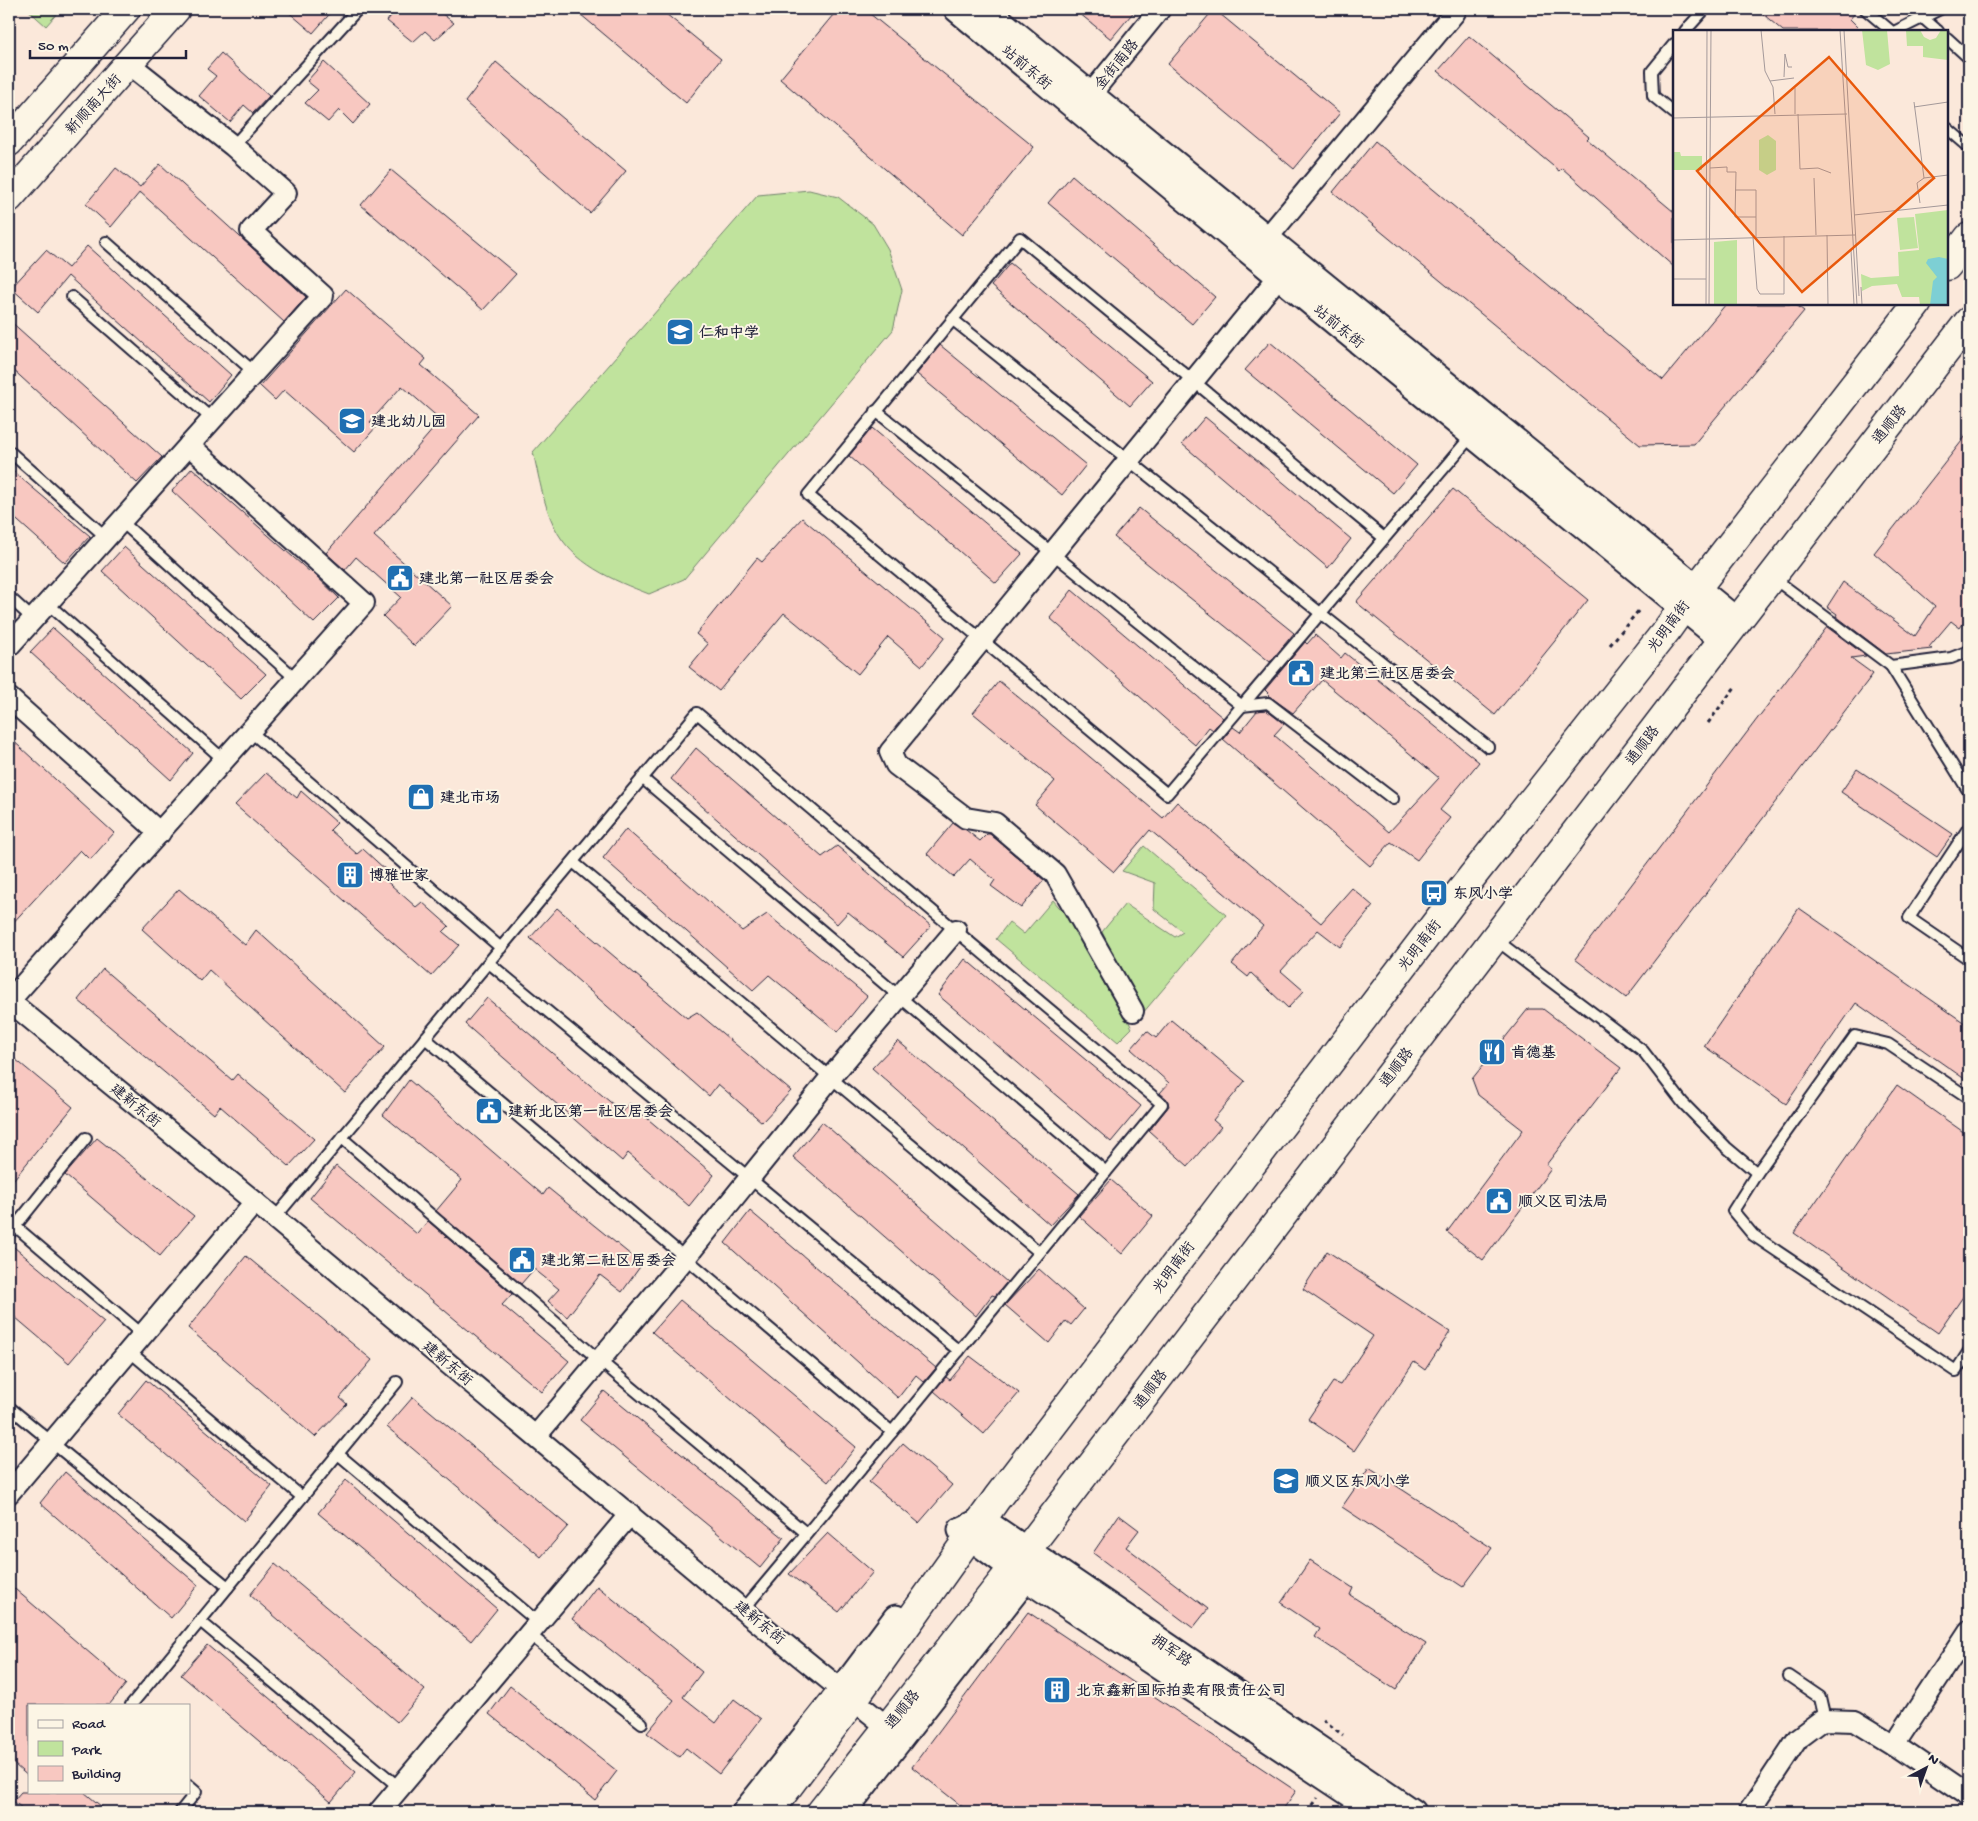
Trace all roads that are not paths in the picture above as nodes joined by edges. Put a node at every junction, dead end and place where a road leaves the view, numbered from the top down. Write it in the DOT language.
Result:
graph roads {
  1 [pos="126,9"];
  2 [pos="176,9"];
  3 [pos="358,9"];
  4 [pos="957,9"];
  5 [pos="985,9"];
  6 [pos="1160,9"];
  7 [pos="1704,9"];
  8 [pos="1865,9"];
  9 [pos="1940,9"];
  10 [pos="1455,12"];
  11 [pos="1923,18"];
  12 [pos="1686,30"];
  13 [pos="1890,30"];
  14 [pos="1898,30"];
  15 [pos="1937,30"];
  16 [pos="1948,39"];
  17 [pos="1673,45"];
  18 [pos="1969,58"];
  19 [pos="128,63"];
  20 [pos="1090,95"];
  21 [pos="1673,112"];
  22 [pos="1948,129"];
  23 [pos="9,142"];
  24 [pos="233,146"];
  25 [pos="1969,147"];
  26 [pos="9,198"];
  27 [pos="1969,237"];
  28 [pos="1267,238"];
  29 [pos="106,242"];
  30 [pos="1948,265"];
  31 [pos="1286,268"];
  32 [pos="72,297"];
  33 [pos="1916,305"];
  34 [pos="952,319"];
  35 [pos="1969,321"];
  36 [pos="254,372"];
  37 [pos="1194,382"];
  38 [pos="876,411"];
  39 [pos="212,419"];
  40 [pos="1479,426"];
  41 [pos="189,445"];
  42 [pos="9,451"];
  43 [pos="1129,461"];
  44 [pos="121,521"];
  45 [pos="106,537"];
  46 [pos="1384,538"];
  47 [pos="1053,554"];
  48 [pos="1771,576"];
  49 [pos="9,597"];
  50 [pos="1689,598"];
  51 [pos="47,603"];
  52 [pos="1320,613"];
  53 [pos="33,619"];
  54 [pos="1731,631"];
  55 [pos="982,640"];
  56 [pos="9,646"];
  57 [pos="1969,651"];
  58 [pos="1891,666"];
  59 [pos="296,679"];
  60 [pos="9,698"];
  61 [pos="1242,706"];
  62 [pos="250,731"];
  63 [pos="1488,747"];
  64 [pos="224,760"];
  65 [pos="642,778"];
  66 [pos="1969,792"];
  67 [pos="1393,799"];
  68 [pos="1969,827"];
  69 [pos="160,833"];
  70 [pos="573,862"];
  71 [pos="956,930"];
  72 [pos="1494,938"];
  73 [pos="501,948"];
  74 [pos="1969,959"];
  75 [pos="489,962"];
  76 [pos="899,996"];
  77 [pos="9,1001"];
  78 [pos="1133,1011"];
  79 [pos="425,1038"];
  80 [pos="831,1077"];
  81 [pos="1969,1098"];
  82 [pos="86,1138"];
  83 [pos="342,1138"];
  84 [pos="1106,1172"];
  85 [pos="1757,1173"];
  86 [pos="749,1179"];
  87 [pos="255,1202"];
  88 [pos="274,1219"];
  89 [pos="12,1230"];
  90 [pos="1039,1252"];
  91 [pos="686,1257"];
  92 [pos="143,1335"];
  93 [pos="129,1351"];
  94 [pos="959,1351"];
  95 [pos="1969,1351"];
  96 [pos="599,1360"];
  97 [pos="397,1382"];
  98 [pos="9,1407"];
  99 [pos="892,1432"];
  100 [pos="536,1436"];
  101 [pos="52,1442"];
  102 [pos="338,1454"];
  103 [pos="9,1493"];
  104 [pos="302,1497"];
  105 [pos="630,1514"];
  106 [pos="971,1529"];
  107 [pos="806,1533"];
  108 [pos="1022,1566"];
  109 [pos="228,1587"];
  110 [pos="743,1610"];
  111 [pos="200,1621"];
  112 [pos="534,1628"];
  113 [pos="1969,1630"];
  114 [pos="1789,1676"];
  115 [pos="848,1695"];
  116 [pos="132,1704"];
  117 [pos="1822,1720"];
  118 [pos="642,1723"];
  119 [pos="894,1733"];
  120 [pos="1894,1745"];
  121 [pos="190,1787"];
  122 [pos="400,1788"];
  123 [pos="1969,1796"];
  124 [pos="180,1812"];
  125 [pos="379,1812"];
  126 [pos="745,1812"];
  127 [pos="769,1812"];
  128 [pos="821,1812"];
  129 [pos="843,1812"];
  130 [pos="1378,1812"];
  131 [pos="1412,1812"];
  132 [pos="1749,1812"];
  1 -- 23 [label="main road"];
  2 -- 19 [label="main road, 新顺南大街"];
  3 -- 24 [label="lane"];
  4 -- 31 [label="street, 站前东街"];
  5 -- 20 [label="street, 站前东街"];
  6 -- 20 [label="street, 金街南路"];
  7 -- 12 [label="lane"];
  8 -- 13 [label="lane"];
  9 -- 11 [label="lane"];
  10 -- 28 [label="street"];
  11 -- 14 [label="lane"];
  11 -- 15 [label="lane"];
  16 -- 18 [label="lane"];
  17 -- 21 [label="lane"];
  19 -- 24 [label="street"];
  19 -- 26 [label="main road, 新顺南大街"];
  20 -- 28 [label="street, 站前东街"];
  22 -- 25 [label="lane"];
  24 -- 36 [label="street"];
  27 -- 30 [label="main road"];
  28 -- 31 [label="street, 站前东街"];
  29 -- 36 [label="lane"];
  31 -- 37 [label="street"];
  31 -- 40 [label="street, 站前东街"];
  32 -- 39 [label="lane"];
  33 -- 50 [label="main road, 光明南街"];
  34 -- 37 [label="lane"];
  34 -- 38 [label="lane"];
  34 -- 43 [label="lane"];
  35 -- 48 [label="main road, 通顺路"];
  36 -- 39 [label="street"];
  37 -- 43 [label="street"];
  37 -- 46 [label="lane"];
  38 -- 47 [label="lane"];
  38 -- 55 [label="lane"];
  39 -- 41 [label="street"];
  40 -- 46 [label="lane"];
  40 -- 50 [label="street, 站前东街"];
  41 -- 44 [label="street"];
  41 -- 59 [label="street"];
  42 -- 45 [label="lane"];
  43 -- 47 [label="street"];
  43 -- 52 [label="lane"];
  44 -- 45 [label="street"];
  44 -- 59 [label="lane"];
  45 -- 51 [label="street"];
  46 -- 52 [label="lane"];
  47 -- 55 [label="street"];
  47 -- 61 [label="lane"];
  48 -- 54 [label="main road, 通顺路"];
  48 -- 58 [label="lane"];
  49 -- 53 [label="lane"];
  50 -- 54 [label="street, 站前东街"];
  50 -- 106 [label="main road, 光明南街"];
  51 -- 53 [label="street"];
  51 -- 64 [label="lane"];
  52 -- 61 [label="lane"];
  52 -- 63 [label="lane"];
  53 -- 56 [label="street"];
  54 -- 72 [label="main road, 通顺路"];
  55 -- 61 [label="lane"];
  55 -- 78 [label="street"];
  57 -- 58 [label="lane"];
  58 -- 66 [label="lane"];
  59 -- 62 [label="street"];
  60 -- 69 [label="street"];
  61 -- 67 [label="lane"];
  62 -- 64 [label="street"];
  62 -- 73 [label="lane"];
  64 -- 69 [label="street"];
  65 -- 70 [label="lane"];
  65 -- 71 [label="lane"];
  65 -- 76 [label="lane"];
  68 -- 74 [label="lane"];
  69 -- 77 [label="street"];
  70 -- 73 [label="lane"];
  70 -- 80 [label="lane"];
  71 -- 76 [label="street"];
  71 -- 84 [label="lane"];
  72 -- 85 [label="lane"];
  72 -- 108 [label="main road, 通顺路"];
  73 -- 75 [label="lane"];
  75 -- 79 [label="lane"];
  75 -- 86 [label="lane"];
  76 -- 80 [label="street"];
  76 -- 84 [label="lane"];
  77 -- 87 [label="street, 建新东街"];
  79 -- 83 [label="lane"];
  79 -- 91 [label="lane"];
  80 -- 86 [label="street"];
  80 -- 90 [label="lane"];
  81 -- 85 [label="lane"];
  82 -- 89 [label="lane"];
  83 -- 88 [label="lane"];
  83 -- 96 [label="lane"];
  84 -- 90 [label="lane"];
  85 -- 95 [label="lane"];
  86 -- 91 [label="street"];
  86 -- 94 [label="lane"];
  87 -- 88 [label="street, 建新东街"];
  87 -- 92 [label="street"];
  88 -- 100 [label="street, 建新东街"];
  89 -- 92 [label="lane"];
  90 -- 94 [label="lane"];
  91 -- 96 [label="street"];
  91 -- 99 [label="lane"];
  92 -- 93 [label="street"];
  93 -- 101 [label="street"];
  93 -- 104 [label="lane"];
  94 -- 99 [label="lane"];
  96 -- 100 [label="street"];
  96 -- 107 [label="lane"];
  97 -- 102 [label="lane"];
  98 -- 101 [label="lane"];
  99 -- 107 [label="lane"];
  100 -- 105 [label="street, 建新东街"];
  101 -- 103 [label="street"];
  101 -- 109 [label="lane"];
  102 -- 104 [label="lane"];
  102 -- 112 [label="lane"];
  104 -- 109 [label="lane"];
  105 -- 110 [label="street, 建新东街"];
  105 -- 112 [label="street"];
  106 -- 108 [label="street, 拥军路"];
  106 -- 115 [label="main road"];
  107 -- 110 [label="lane"];
  108 -- 119 [label="main road, 通顺路"];
  108 -- 130 [label="street"];
  108 -- 131 [label="street, 拥军路"];
  109 -- 111 [label="lane"];
  110 -- 115 [label="street, 建新东街"];
  111 -- 116 [label="lane"];
  111 -- 122 [label="lane"];
  112 -- 118 [label="lane"];
  112 -- 122 [label="street"];
  113 -- 120 [label="street"];
  114 -- 117 [label="lane"];
  115 -- 119 [label="street, 建新东街"];
  115 -- 126 [label="street"];
  115 -- 127 [label="main road"];
  117 -- 120 [label="street"];
  117 -- 132 [label="street"];
  119 -- 128 [label="main road, 通顺路"];
  119 -- 129 [label="street"];
  120 -- 123 [label="street"];
  121 -- 124 [label="lane"];
  122 -- 125 [label="street"];
}
